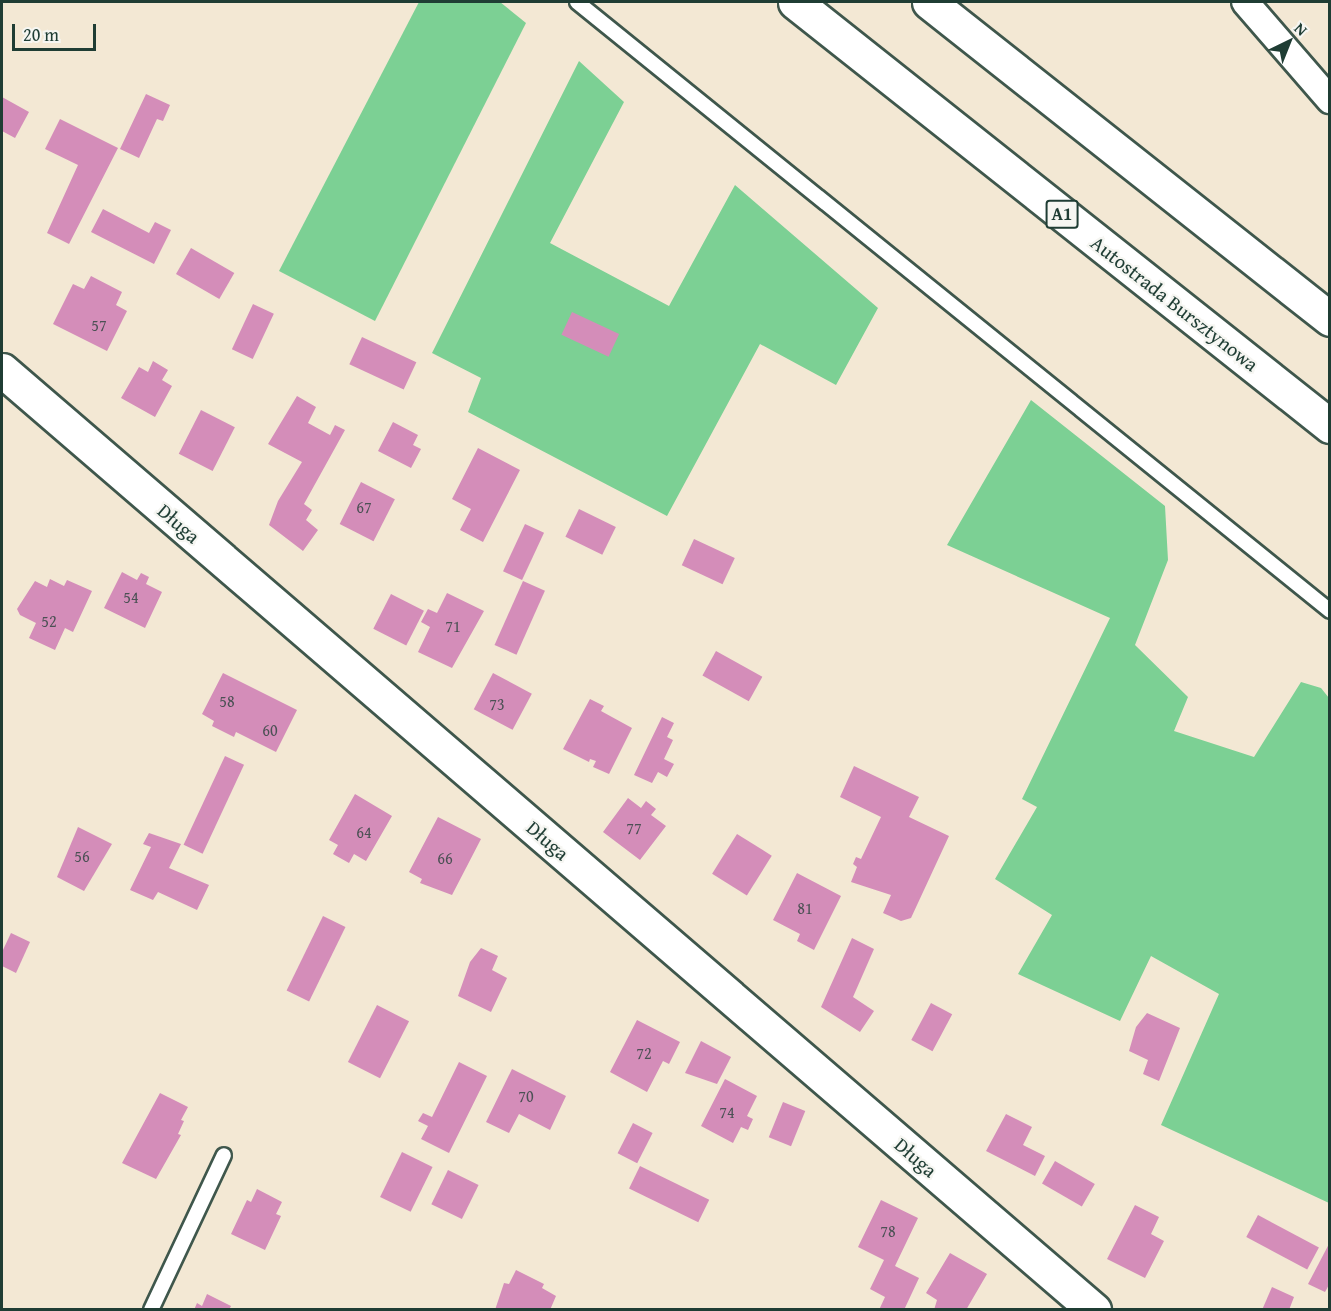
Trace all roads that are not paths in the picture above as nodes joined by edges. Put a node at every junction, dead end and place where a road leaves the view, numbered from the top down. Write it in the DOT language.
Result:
graph roads {
  1 [pos="577,2"];
  2 [pos="795,2"];
  3 [pos="929,2"];
  4 [pos="1245,2"];
  5 [pos="1329,100"];
  6 [pos="1329,319"];
  7 [pos="2,370"];
  8 [pos="1329,426"];
  9 [pos="1329,611"];
  10 [pos="224,1155"];
  11 [pos="152,1310"];
  12 [pos="1094,1310"];
  1 -- 9 [label="lane"];
  2 -- 8 [label="main road, Autostrada Bursztynowa / A1"];
  3 -- 6 [label="main road"];
  4 -- 5 [label="street"];
  7 -- 12 [label="main road, Długa"];
  10 -- 11 [label="lane"];
}
